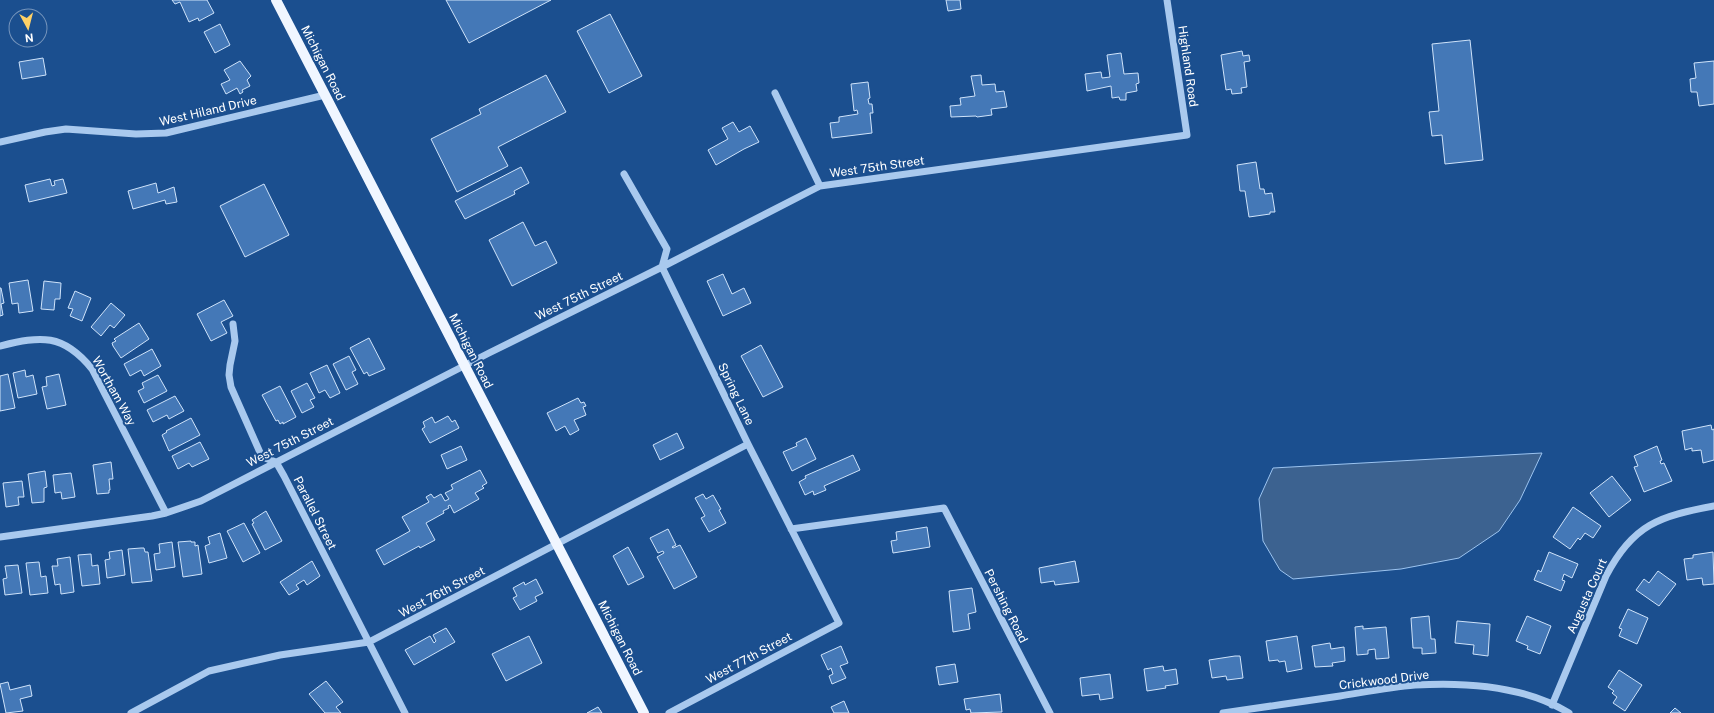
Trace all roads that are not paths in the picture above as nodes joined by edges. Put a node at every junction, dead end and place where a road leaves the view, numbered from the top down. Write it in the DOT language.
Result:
graph roads {
  1 [pos="276,0"];
  2 [pos="1167,0"];
  3 [pos="775,94"];
  4 [pos="325,95"];
  5 [pos="1187,135"];
  6 [pos="0,142"];
  7 [pos="624,174"];
  8 [pos="820,186"];
  9 [pos="662,267"];
  10 [pos="233,324"];
  11 [pos="0,346"];
  12 [pos="464,365"];
  13 [pos="748,444"];
  14 [pos="276,462"];
  15 [pos="1714,506"];
  16 [pos="166,513"];
  17 [pos="791,529"];
  18 [pos="0,537"];
  19 [pos="557,544"];
  20 [pos="839,623"];
  21 [pos="369,642"];
  22 [pos="1552,705"];
  23 [pos="131,713"];
  24 [pos="405,713"];
  25 [pos="644,713"];
  26 [pos="669,713"];
  27 [pos="1050,713"];
  28 [pos="1223,713"];
  29 [pos="1569,713"];
  1 -- 4 [label="main road, Michigan Road"];
  2 -- 5 [label="street, Highland Road"];
  3 -- 8 [label="street"];
  4 -- 6 [label="street, West Hiland Drive"];
  4 -- 12 [label="main road, Michigan Road"];
  5 -- 8 [label="street, West 75th Street"];
  7 -- 9 [label="street"];
  8 -- 9 [label="street, West 75th Street"];
  9 -- 12 [label="street, West 75th Street"];
  9 -- 13 [label="street, Spring Lane"];
  10 -- 14 [label="street"];
  11 -- 16 [label="street, Wortham Way"];
  12 -- 14 [label="street, West 75th Street"];
  12 -- 19 [label="main road, Michigan Road"];
  13 -- 17 [label="street, Spring Lane"];
  13 -- 19 [label="street, West 76th Street"];
  14 -- 16 [label="street, West 75th Street"];
  14 -- 21 [label="street, Parallel Street"];
  15 -- 22 [label="street, Augusta Court"];
  16 -- 18 [label="street, West 75th Street"];
  17 -- 20 [label="street, Spring Lane"];
  17 -- 27 [label="street, Pershing Road"];
  19 -- 21 [label="street, West 76th Street"];
  19 -- 25 [label="main road, Michigan Road"];
  20 -- 26 [label="street, West 77th Street"];
  21 -- 23 [label="street, West 76th Street"];
  21 -- 24 [label="street, Parallel Street"];
  22 -- 28 [label="street, Crickwood Drive"];
  22 -- 29 [label="street, Crickwood Drive"];
}
